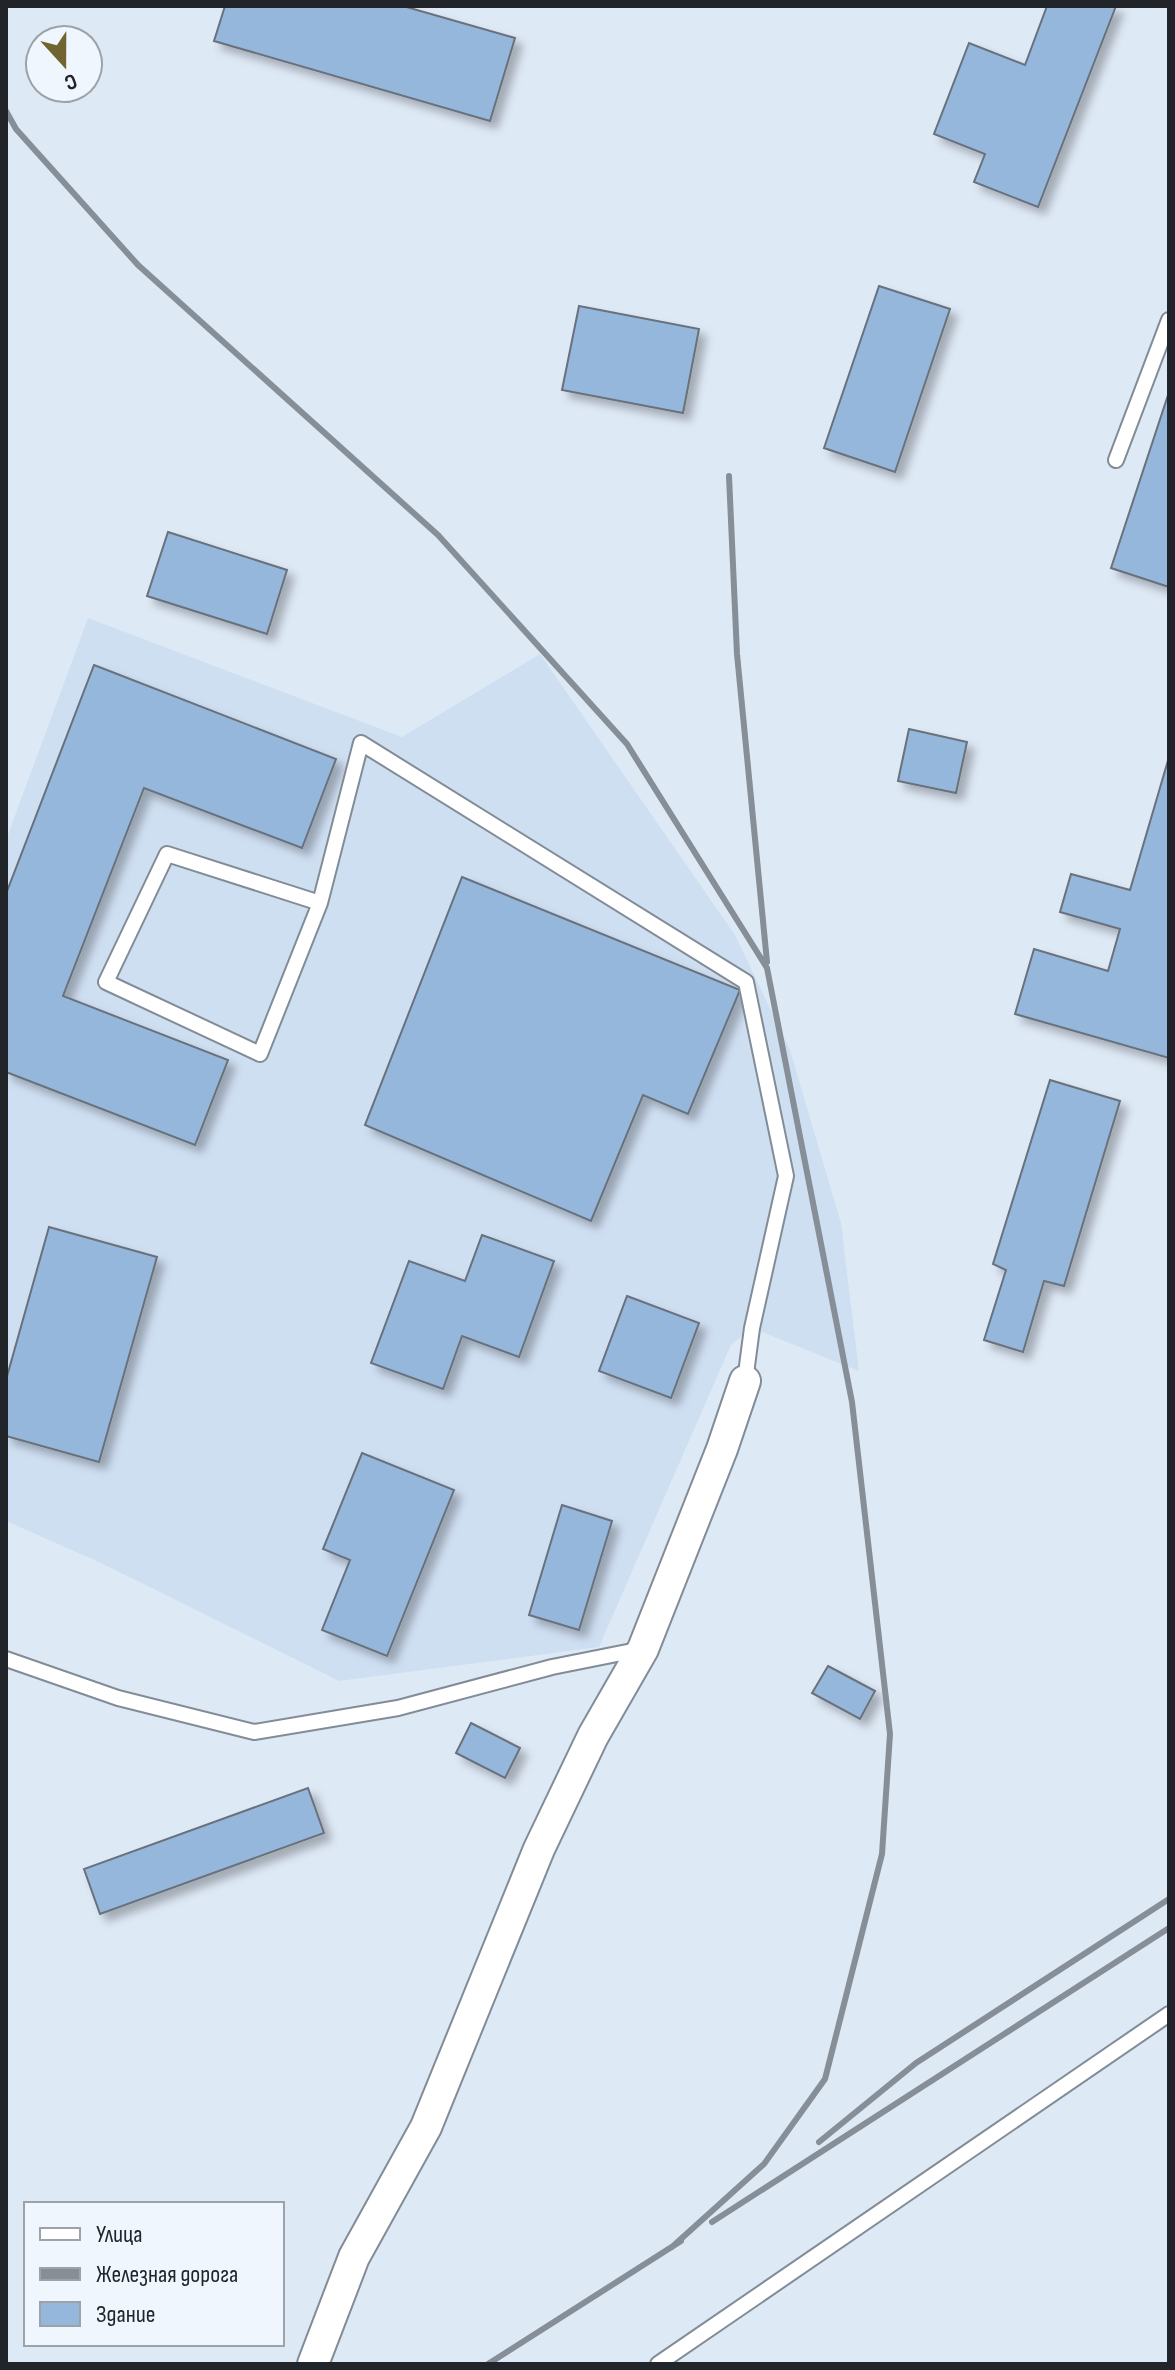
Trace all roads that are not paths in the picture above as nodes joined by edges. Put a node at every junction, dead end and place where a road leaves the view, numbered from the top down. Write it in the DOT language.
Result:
graph roads {
  1 [pos="1169,320"];
  2 [pos="1116,460"];
  3 [pos="320,903"];
  4 [pos="745,1381"];
  5 [pos="643,1649"];
  6 [pos="6,1659"];
  7 [pos="1169,2014"];
  8 [pos="313,2364"];
  9 [pos="658,2364"];
  1 -- 2 [label="lane"];
  3 -- 3 [label="lane"];
  3 -- 4 [label="lane"];
  4 -- 5 [label="street"];
  5 -- 6 [label="lane"];
  5 -- 8 [label="street"];
  7 -- 9 [label="lane"];
}
